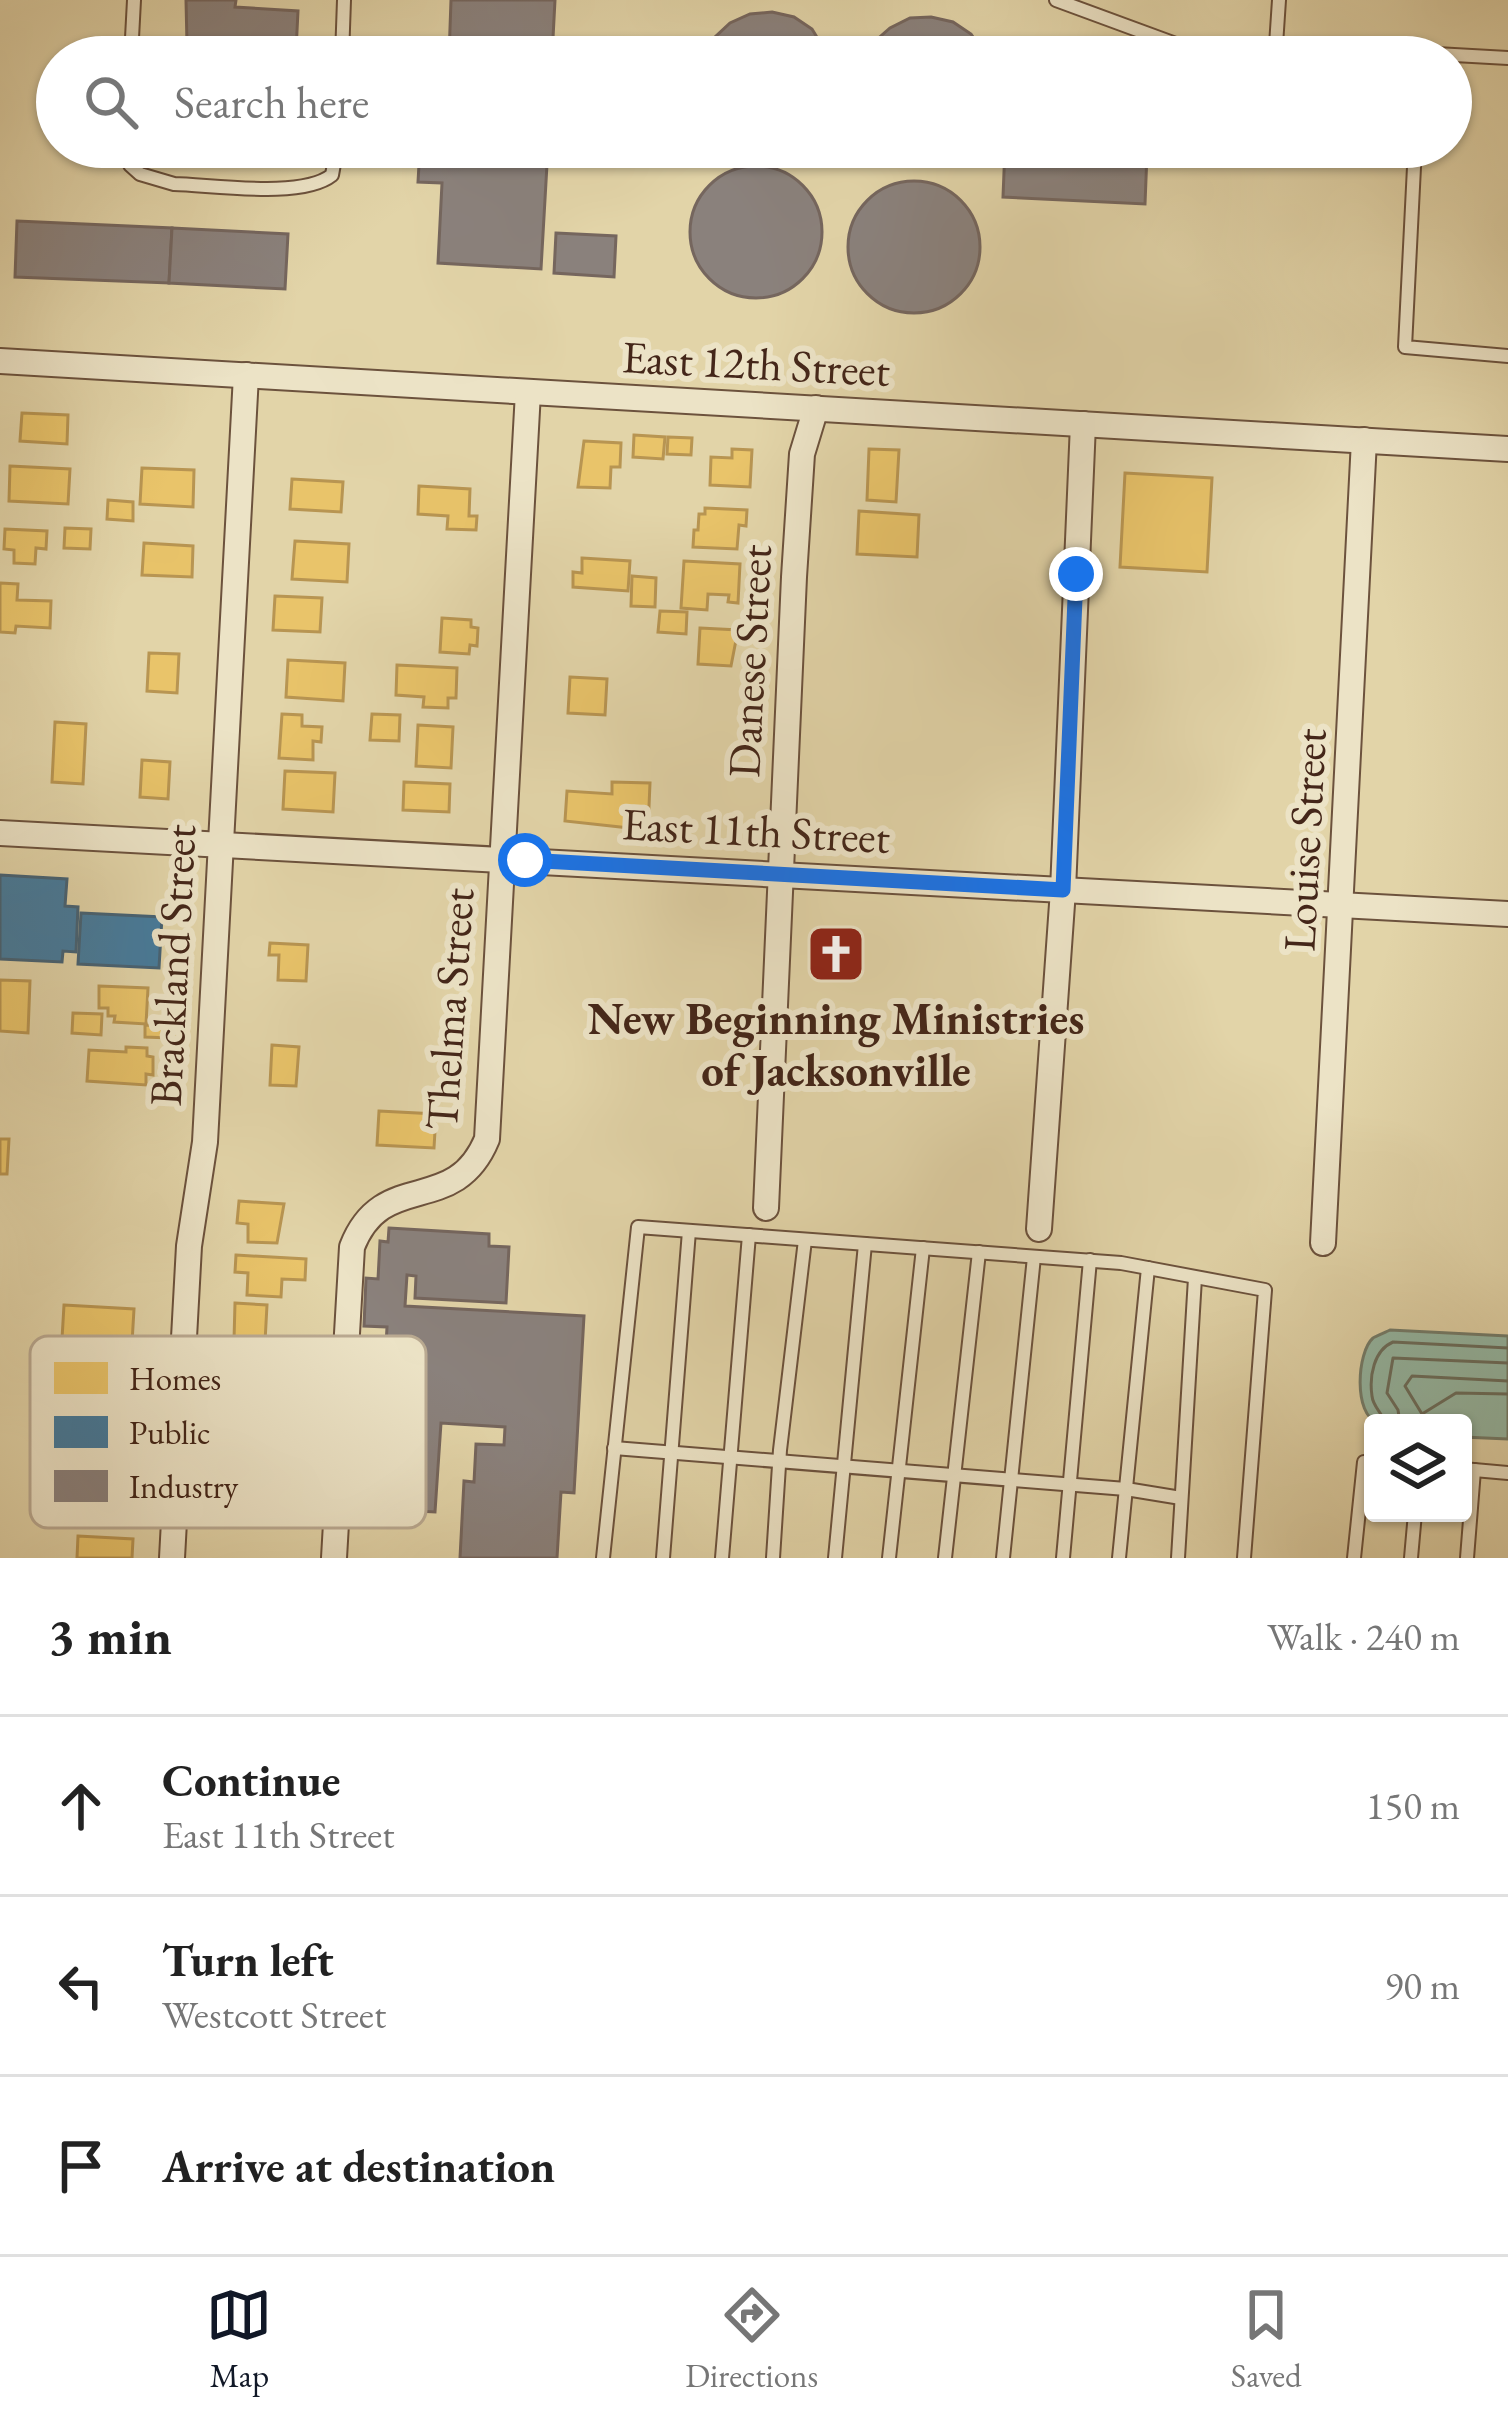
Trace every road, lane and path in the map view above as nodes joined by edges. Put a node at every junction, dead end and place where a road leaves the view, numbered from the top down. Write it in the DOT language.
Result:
graph roads {
  1 [pos="134,0"];
  2 [pos="344,0"];
  3 [pos="1056,0"];
  4 [pos="1279,0"];
  5 [pos="132,36"];
  6 [pos="343,36"];
  7 [pos="1154,36"];
  8 [pos="1277,36"];
  9 [pos="1472,57"];
  10 [pos="1508,58"];
  11 [pos="133,168"];
  12 [pos="333,168"];
  13 [pos="1414,168"];
  14 [pos="1508,356"];
  15 [pos="0,361"];
  16 [pos="246,375"];
  17 [pos="528,392"];
  18 [pos="816,408"];
  19 [pos="1083,424"];
  20 [pos="1364,440"];
  21 [pos="1508,448"];
  22 [pos="0,832"];
  23 [pos="220,846"];
  24 [pos="502,859"];
  25 [pos="782,873"];
  26 [pos="1063,890"];
  27 [pos="1343,905"];
  28 [pos="1508,914"];
  29 [pos="766,1208"];
  30 [pos="1039,1228"];
  31 [pos="689,1231"];
  32 [pos="749,1235"];
  33 [pos="805,1240"];
  34 [pos="1323,1243"];
  35 [pos="865,1244"];
  36 [pos="923,1248"];
  37 [pos="979,1252"];
  38 [pos="1034,1257"];
  39 [pos="1090,1261"];
  40 [pos="1148,1268"];
  41 [pos="1195,1278"];
  42 [pos="184,1336"];
  43 [pos="347,1336"];
  44 [pos="614,1448"];
  45 [pos="673,1453"];
  46 [pos="730,1457"];
  47 [pos="779,1461"];
  48 [pos="1364,1462"];
  49 [pos="843,1469"];
  50 [pos="1472,1470"];
  51 [pos="897,1471"];
  52 [pos="1508,1473"];
  53 [pos="953,1475"];
  54 [pos="1011,1483"];
  55 [pos="1070,1486"];
  56 [pos="1126,1489"];
  57 [pos="1181,1498"];
  58 [pos="1414,1522"];
  59 [pos="1468,1522"];
  60 [pos="174,1528"];
  61 [pos="336,1528"];
  62 [pos="172,1558"];
  63 [pos="334,1558"];
  64 [pos="603,1558"];
  65 [pos="663,1558"];
  66 [pos="722,1558"];
  67 [pos="773,1558"];
  68 [pos="835,1558"];
  69 [pos="890,1558"];
  70 [pos="945,1558"];
  71 [pos="1004,1558"];
  72 [pos="1063,1558"];
  73 [pos="1119,1558"];
  74 [pos="1178,1558"];
  75 [pos="1244,1558"];
  76 [pos="1354,1558"];
  77 [pos="1411,1558"];
  78 [pos="1467,1558"];
  1 -- 5 [label="lane"];
  2 -- 6 [label="lane"];
  3 -- 7 [label="lane"];
  4 -- 8 [label="lane"];
  9 -- 10 [label="lane"];
  11 -- 12 [label="lane"];
  13 -- 14 [label="lane"];
  15 -- 16 [label="street, East 12th Street"];
  16 -- 17 [label="street, East 12th Street"];
  16 -- 23 [label="street, Brackland Street"];
  17 -- 18 [label="street, East 12th Street"];
  17 -- 24 [label="street, Thelma Street"];
  18 -- 19 [label="street, East 12th Street"];
  18 -- 25 [label="street, Danese Street"];
  19 -- 20 [label="street, East 12th Street"];
  19 -- 26 [label="street"];
  20 -- 21 [label="street, East 12th Street"];
  20 -- 27 [label="street, Louise Street"];
  22 -- 23 [label="street, East 11th Street"];
  23 -- 24 [label="street, East 11th Street"];
  23 -- 42 [label="street, Brackland Street"];
  24 -- 25 [label="street, East 11th Street"];
  24 -- 43 [label="street, Thelma Street"];
  25 -- 26 [label="street, East 11th Street"];
  25 -- 29 [label="street, Danese Street"];
  26 -- 27 [label="street, East 11th Street"];
  26 -- 30 [label="street"];
  27 -- 28 [label="street, East 11th Street"];
  27 -- 34 [label="street, Louise Street"];
  31 -- 32 [label="lane"];
  31 -- 44 [label="lane"];
  31 -- 45 [label="lane"];
  32 -- 33 [label="lane"];
  32 -- 46 [label="lane"];
  33 -- 35 [label="lane"];
  33 -- 47 [label="lane"];
  35 -- 36 [label="lane"];
  35 -- 49 [label="lane"];
  36 -- 37 [label="lane"];
  36 -- 51 [label="lane"];
  37 -- 38 [label="lane"];
  37 -- 53 [label="lane"];
  38 -- 39 [label="lane"];
  38 -- 54 [label="lane"];
  39 -- 40 [label="lane"];
  39 -- 55 [label="lane"];
  40 -- 41 [label="lane"];
  40 -- 56 [label="lane"];
  41 -- 57 [label="lane"];
  41 -- 75 [label="lane"];
  44 -- 45 [label="lane"];
  44 -- 64 [label="lane"];
  45 -- 46 [label="lane"];
  45 -- 65 [label="lane"];
  46 -- 47 [label="lane"];
  46 -- 66 [label="lane"];
  47 -- 49 [label="lane"];
  47 -- 67 [label="lane"];
  48 -- 76 [label="lane"];
  49 -- 51 [label="lane"];
  49 -- 68 [label="lane"];
  50 -- 52 [label="lane"];
  51 -- 53 [label="lane"];
  51 -- 69 [label="lane"];
  53 -- 54 [label="lane"];
  53 -- 70 [label="lane"];
  54 -- 55 [label="lane"];
  54 -- 71 [label="lane"];
  55 -- 56 [label="lane"];
  55 -- 72 [label="lane"];
  56 -- 57 [label="lane"];
  56 -- 73 [label="lane"];
  57 -- 74 [label="lane"];
  58 -- 77 [label="lane"];
  59 -- 78 [label="lane"];
  60 -- 62 [label="street, Brackland Street"];
  61 -- 63 [label="street, Thelma Street"];
}
